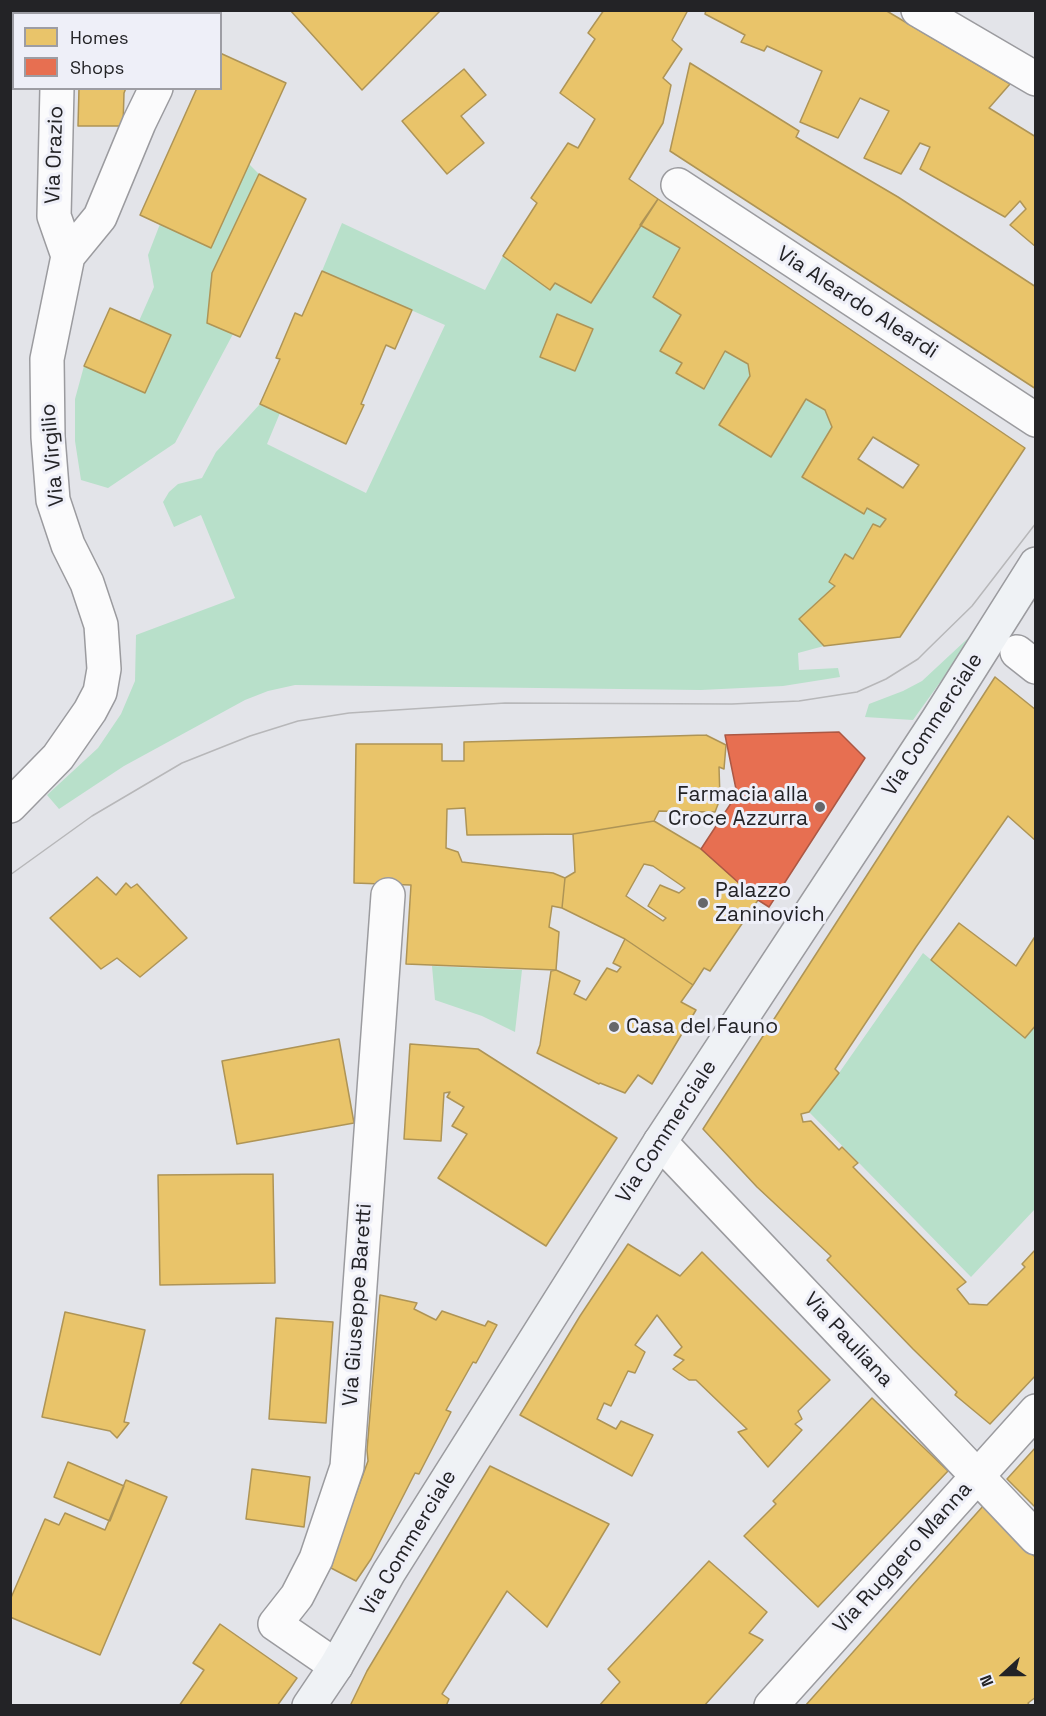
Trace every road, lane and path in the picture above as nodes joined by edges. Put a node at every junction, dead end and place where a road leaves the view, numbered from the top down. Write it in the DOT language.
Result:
graph roads {
  1 [pos="918,10"];
  2 [pos="1035,79"];
  3 [pos="57,90"];
  4 [pos="155,90"];
  5 [pos="678,185"];
  6 [pos="68,256"];
  7 [pos="1035,420"];
  8 [pos="1035,564"];
  9 [pos="10,806"];
  10 [pos="388,895"];
  11 [pos="660,1142"];
  12 [pos="1035,1411"];
  13 [pos="976,1476"];
  14 [pos="1035,1538"];
  15 [pos="336,1666"];
  16 [pos="309,1706"];
  17 [pos="771,1706"];
  1 -- 2 [label="street"];
  3 -- 6 [label="street, Via Orazio"];
  4 -- 6 [label="street, Via Virgilio"];
  5 -- 7 [label="street, Via Aleardo Aleardi"];
  6 -- 9 [label="street, Via Virgilio"];
  8 -- 11 [label="main road, Via Commerciale"];
  10 -- 15 [label="street, Via Giuseppe Baretti"];
  11 -- 13 [label="street, Via Pauliana"];
  11 -- 15 [label="main road, Via Commerciale"];
  12 -- 13 [label="street, Via Ruggero Manna"];
  13 -- 14 [label="street, Via Pauliana"];
  13 -- 17 [label="street, Via Ruggero Manna"];
  15 -- 16 [label="main road, Via Commerciale"];
}
